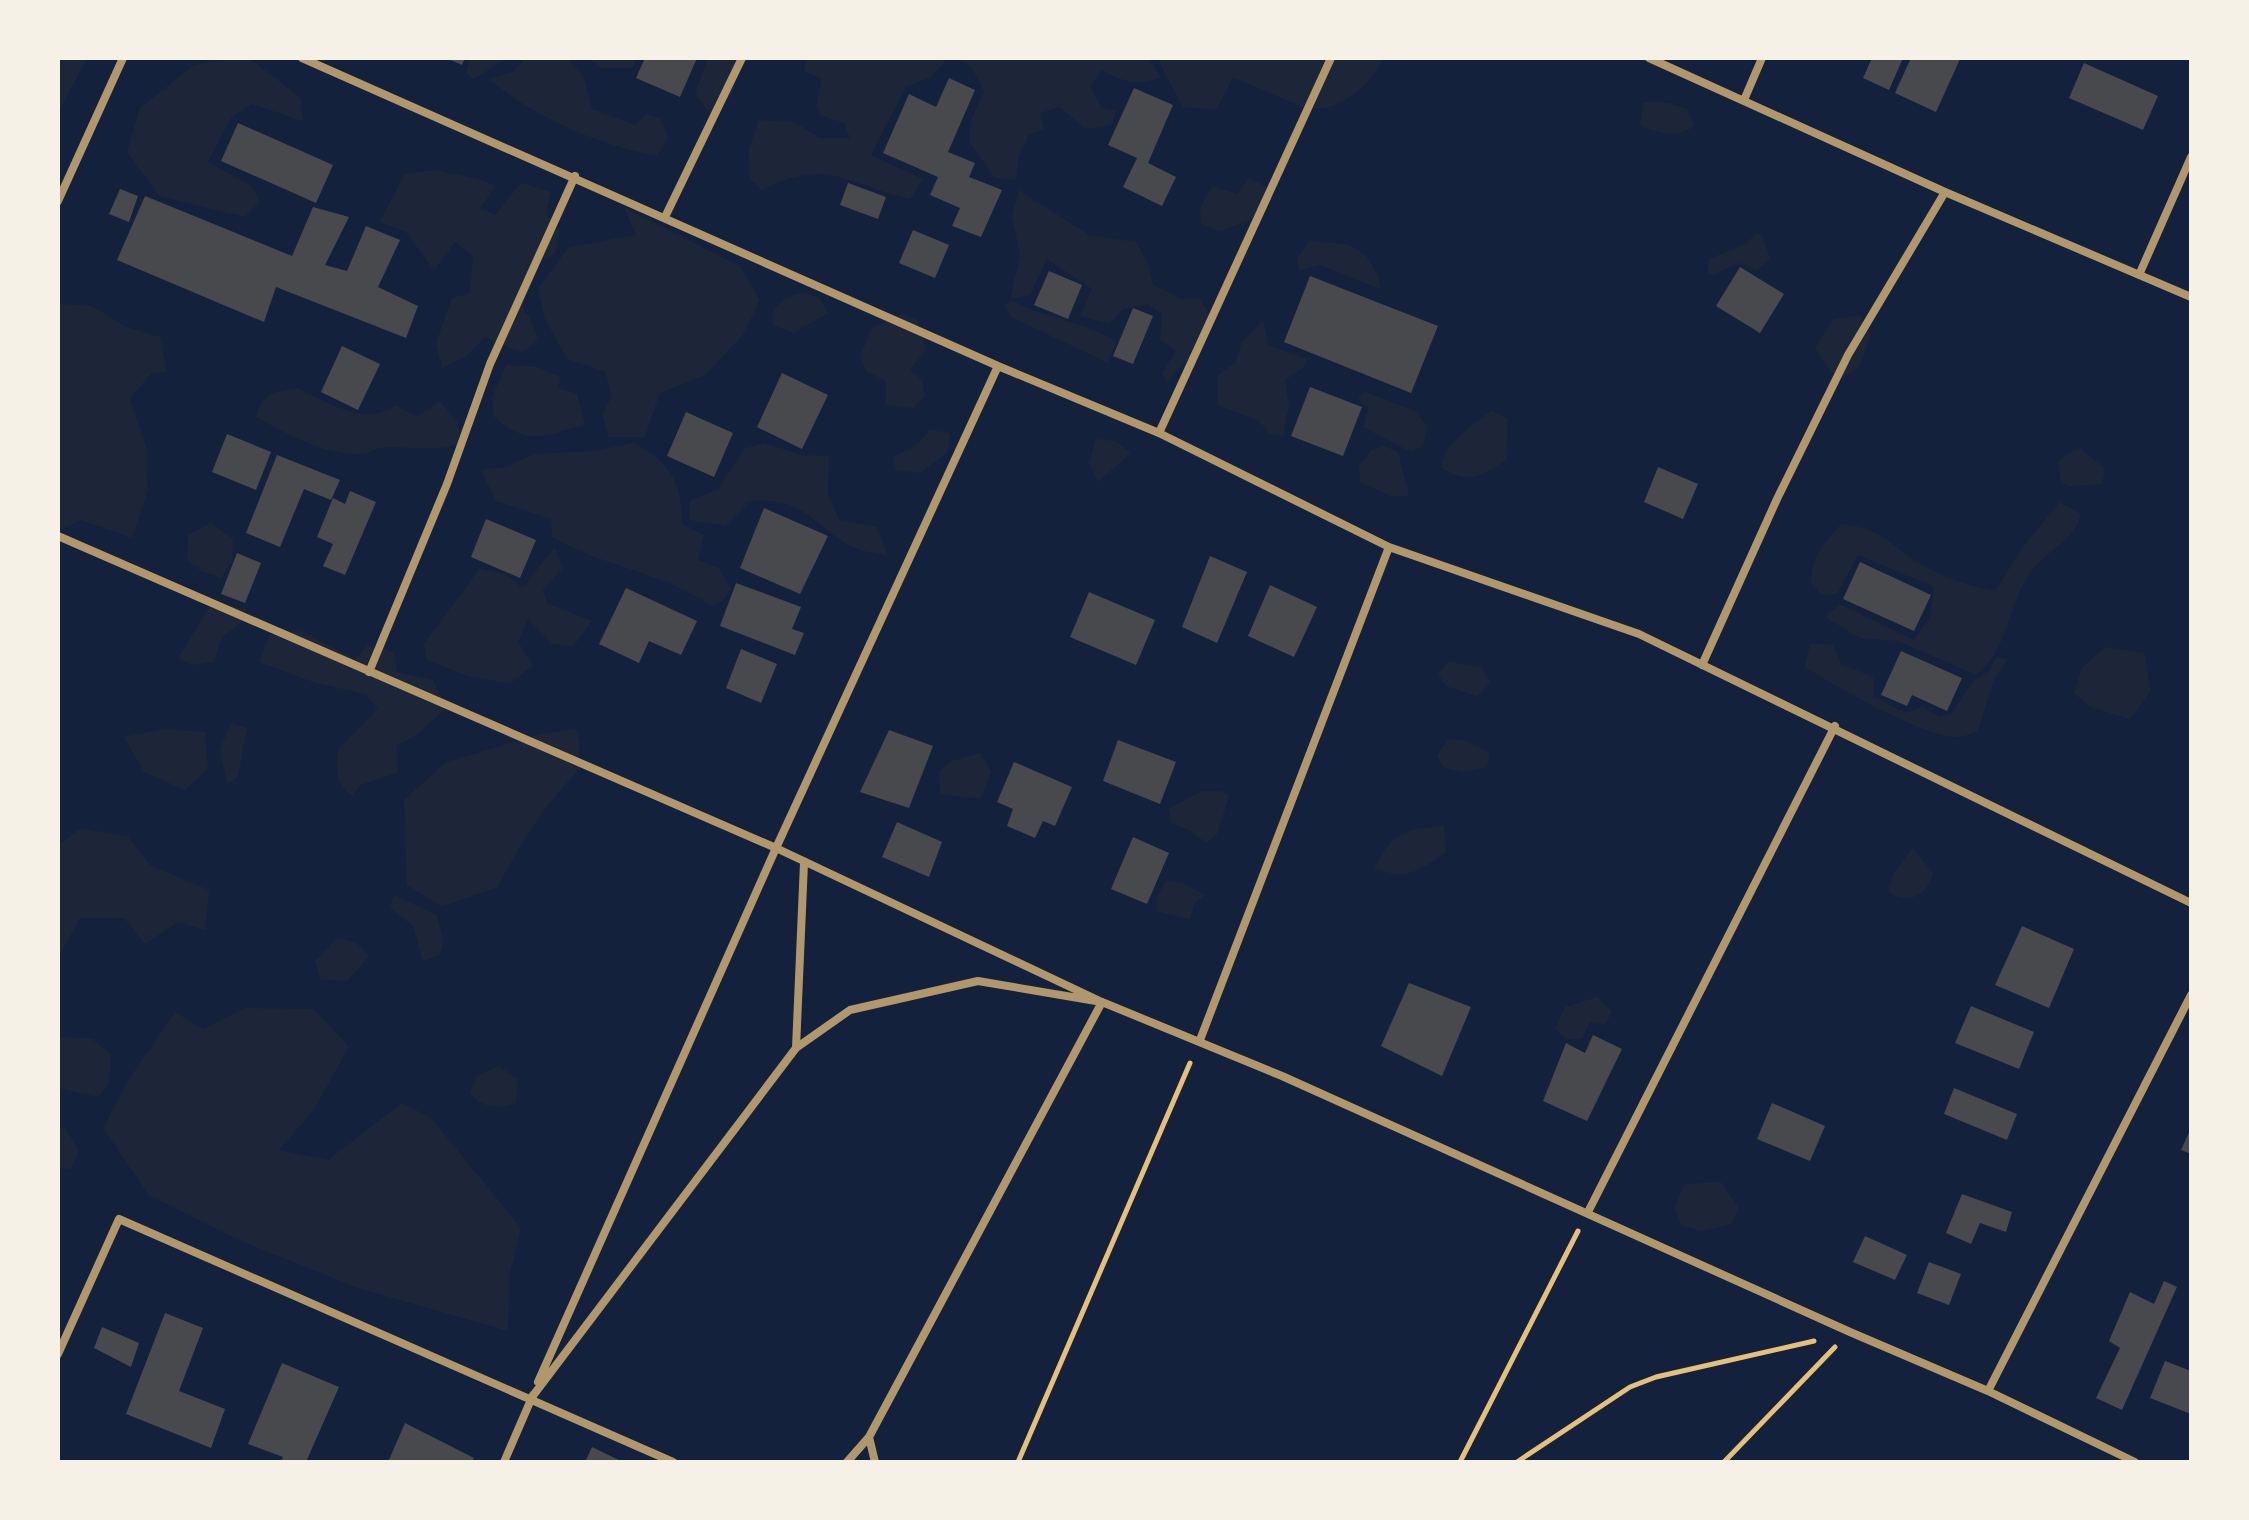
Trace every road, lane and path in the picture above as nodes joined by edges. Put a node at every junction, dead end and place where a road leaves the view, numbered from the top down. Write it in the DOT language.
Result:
graph roads {
  1 [pos="123,58"];
  2 [pos="302,58"];
  3 [pos="742,58"];
  4 [pos="1331,58"];
  5 [pos="1649,58"];
  6 [pos="1762,58"];
  7 [pos="1744,100"];
  8 [pos="2191,157"];
  9 [pos="575,176"];
  10 [pos="1945,192"];
  11 [pos="58,201"];
  12 [pos="665,217"];
  13 [pos="2139,275"];
  14 [pos="2191,297"];
  15 [pos="998,366"];
  16 [pos="1159,433"];
  17 [pos="58,536"];
  18 [pos="1389,547"];
  19 [pos="1702,665"];
  20 [pos="369,672"];
  21 [pos="1835,726"];
  22 [pos="776,848"];
  23 [pos="804,863"];
  24 [pos="2191,903"];
  25 [pos="2191,995"];
  26 [pos="1102,1002"];
  27 [pos="1200,1040"];
  28 [pos="796,1048"];
  29 [pos="1588,1212"];
  30 [pos="1850,1332"];
  31 [pos="58,1354"];
  32 [pos="1988,1391"];
  33 [pos="532,1397"];
  34 [pos="869,1437"];
  35 [pos="504,1462"];
  36 [pos="673,1462"];
  37 [pos="847,1462"];
  38 [pos="875,1462"];
  39 [pos="1018,1462"];
  40 [pos="1460,1462"];
  41 [pos="1517,1462"];
  42 [pos="1724,1462"];
  43 [pos="2135,1462"];
  1 -- 11 [label="street"];
  2 -- 9 [label="street"];
  3 -- 12 [label="street"];
  4 -- 16 [label="street"];
  5 -- 7 [label="street"];
  6 -- 7 [label="street"];
  7 -- 10 [label="street"];
  8 -- 13 [label="street"];
  9 -- 12 [label="street"];
  9 -- 20 [label="street"];
  10 -- 13 [label="street"];
  10 -- 19 [label="street"];
  12 -- 15 [label="street"];
  13 -- 14 [label="street"];
  15 -- 16 [label="street"];
  15 -- 22 [label="street"];
  16 -- 18 [label="street"];
  17 -- 20 [label="street"];
  18 -- 19 [label="street"];
  18 -- 27 [label="street"];
  19 -- 21 [label="street"];
  20 -- 22 [label="street"];
  21 -- 24 [label="street"];
  21 -- 29 [label="street"];
  22 -- 23 [label="street"];
  22 -- 33 [label="street"];
  23 -- 26 [label="street"];
  23 -- 28 [label="street"];
  25 -- 32 [label="street"];
  26 -- 27 [label="street"];
  26 -- 28 [label="street"];
  26 -- 34 [label="street"];
  27 -- 29 [label="street"];
  27 -- 39 [label="path"];
  28 -- 33 [label="street"];
  29 -- 30 [label="street"];
  29 -- 40 [label="path"];
  30 -- 32 [label="street"];
  30 -- 41 [label="path"];
  30 -- 42 [label="path"];
  31 -- 33 [label="street"];
  32 -- 43 [label="street"];
  33 -- 35 [label="street"];
  33 -- 36 [label="street"];
  34 -- 37 [label="street"];
  34 -- 38 [label="street"];
}
